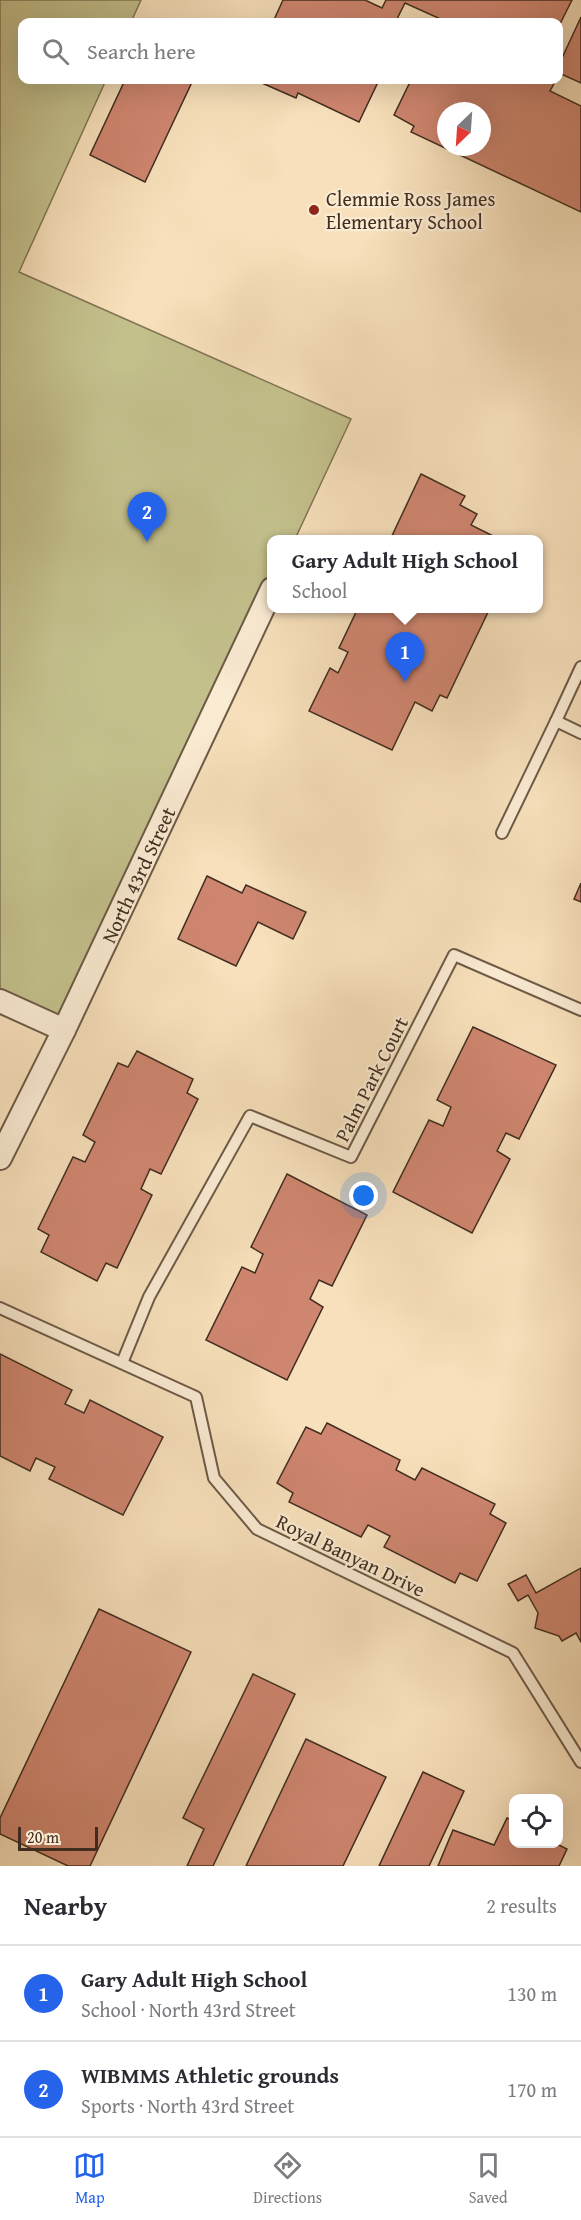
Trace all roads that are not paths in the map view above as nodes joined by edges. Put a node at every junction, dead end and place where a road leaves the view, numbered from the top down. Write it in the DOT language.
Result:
graph roads {
  1 [pos="267,600"];
  2 [pos="581,667"];
  3 [pos="556,721"];
  4 [pos="581,733"];
  5 [pos="502,833"];
  6 [pos="0,1001"];
  7 [pos="581,1010"];
  8 [pos="64,1030"];
  9 [pos="0,1158"];
  10 [pos="0,1308"];
  11 [pos="122,1363"];
  12 [pos="581,1762"];
  1 -- 8 [label="street, North 43rd Street"];
  2 -- 3 [label="lane"];
  3 -- 4 [label="lane"];
  3 -- 5 [label="lane"];
  6 -- 8 [label="street"];
  7 -- 11 [label="lane, Palm Park Court"];
  8 -- 9 [label="street, North 43rd Street"];
  10 -- 11 [label="lane, Royal Banyan Drive"];
  11 -- 12 [label="lane, Royal Banyan Drive"];
}
